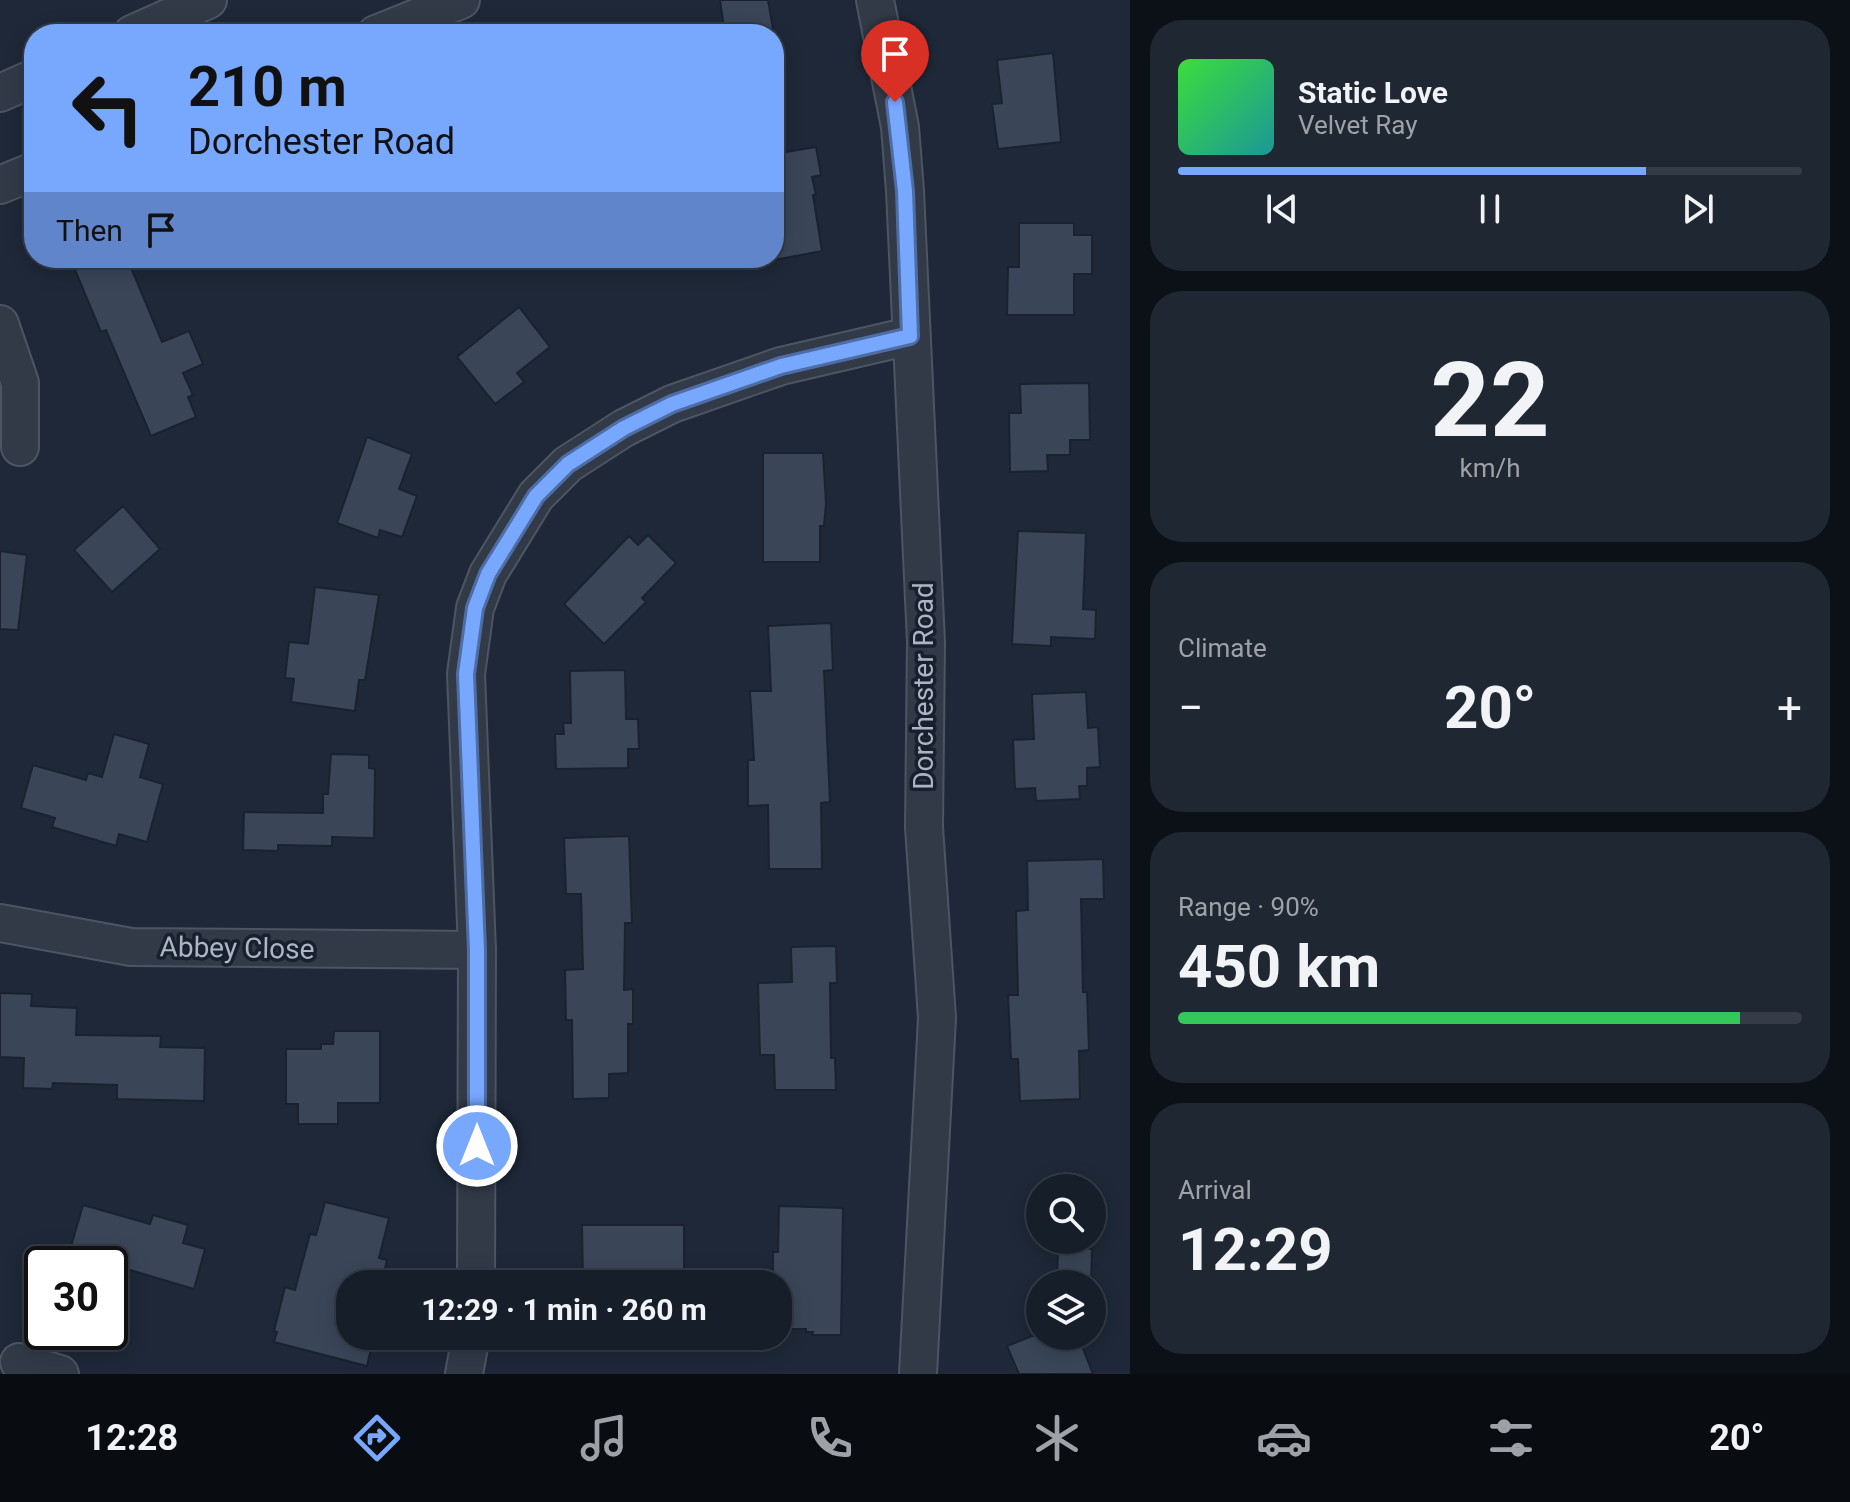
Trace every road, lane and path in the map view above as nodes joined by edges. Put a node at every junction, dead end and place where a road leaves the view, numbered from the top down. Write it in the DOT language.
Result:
graph roads {
  1 [pos="208,0"];
  2 [pos="461,0"];
  3 [pos="875,0"];
  4 [pos="154,24"];
  5 [pos="401,24"];
  6 [pos="24,82"];
  7 [pos="0,93"];
  8 [pos="24,175"];
  9 [pos="0,185"];
  10 [pos="0,324"];
  11 [pos="910,336"];
  12 [pos="20,447"];
  13 [pos="0,923"];
  14 [pos="477,950"];
  15 [pos="476,1270"];
  16 [pos="468,1350"];
  17 [pos="19,1362"];
  18 [pos="60,1374"];
  19 [pos="464,1374"];
  20 [pos="918,1374"];
  1 -- 4 [label="street"];
  2 -- 5 [label="street"];
  3 -- 11 [label="street, Dorchester Road"];
  6 -- 7 [label="street"];
  8 -- 9 [label="street"];
  10 -- 12 [label="street"];
  11 -- 14 [label="street"];
  11 -- 20 [label="street, Dorchester Road"];
  13 -- 14 [label="street, Abbey Close"];
  14 -- 15 [label="street"];
  16 -- 19 [label="street"];
  17 -- 18 [label="street"];
}
